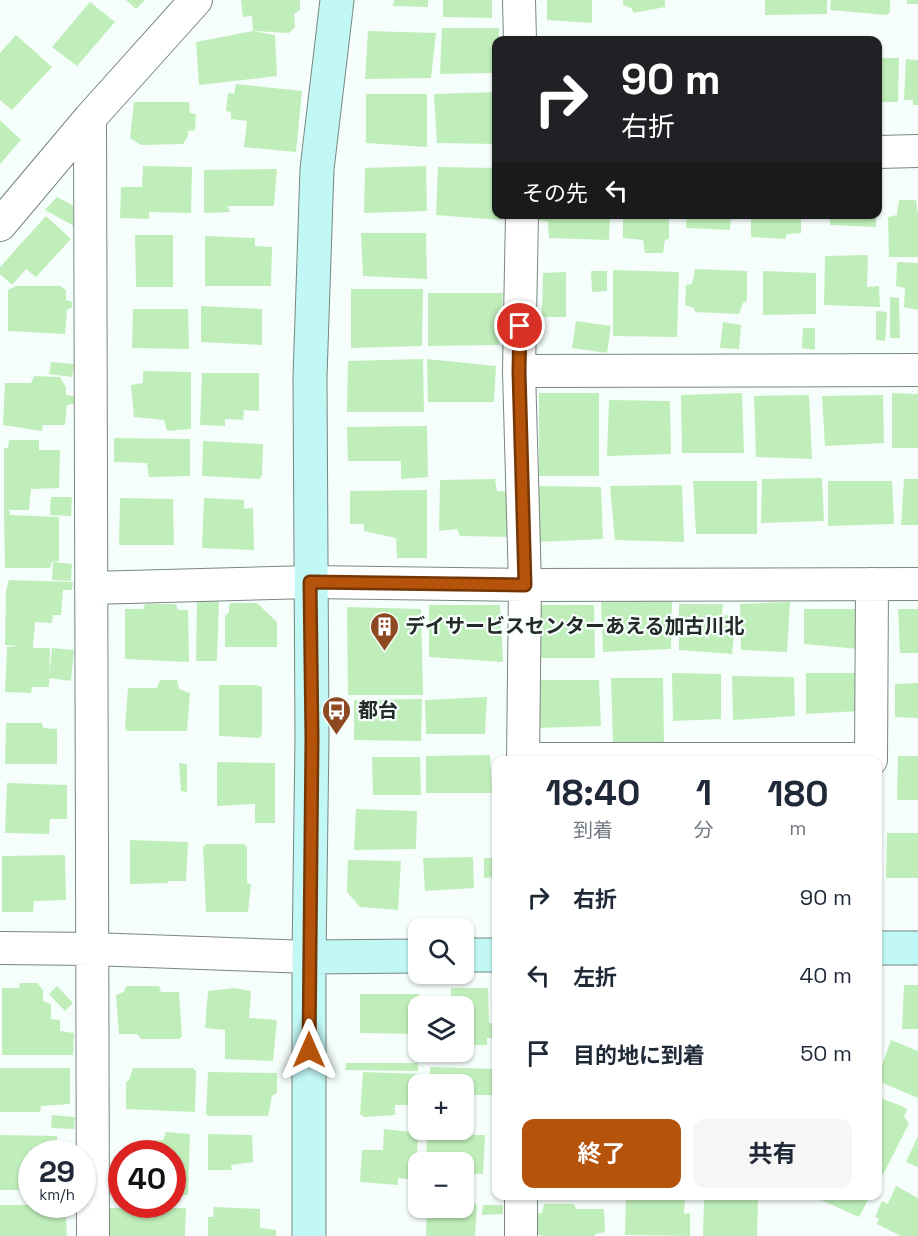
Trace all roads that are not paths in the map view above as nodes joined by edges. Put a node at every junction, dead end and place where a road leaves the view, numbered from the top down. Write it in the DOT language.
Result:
graph roads {
  1 [pos="196,0"];
  2 [pos="337,0"];
  3 [pos="519,0"];
  4 [pos="520,36"];
  5 [pos="90,118"];
  6 [pos="918,151"];
  7 [pos="882,152"];
  8 [pos="522,219"];
  9 [pos="0,225"];
  10 [pos="918,370"];
  11 [pos="519,371"];
  12 [pos="310,582"];
  13 [pos="872,584"];
  14 [pos="918,584"];
  15 [pos="525,585"];
  16 [pos="91,588"];
  17 [pos="523,756"];
  18 [pos="872,756"];
  19 [pos="0,948"];
  20 [pos="882,948"];
  21 [pos="918,948"];
  22 [pos="92,949"];
  23 [pos="474,955"];
  24 [pos="492,955"];
  25 [pos="408,956"];
  26 [pos="309,957"];
  27 [pos="521,1200"];
  28 [pos="93,1236"];
  29 [pos="309,1236"];
  30 [pos="521,1236"];
  1 -- 5 [label="street"];
  2 -- 12 [label="street"];
  3 -- 4 [label="street"];
  5 -- 9 [label="street"];
  5 -- 16 [label="street"];
  6 -- 7 [label="street"];
  8 -- 11 [label="street"];
  10 -- 11 [label="street"];
  11 -- 15 [label="street"];
  12 -- 15 [label="street"];
  12 -- 16 [label="street"];
  12 -- 26 [label="street"];
  13 -- 14 [label="street"];
  13 -- 15 [label="street"];
  13 -- 18 [label="street"];
  15 -- 17 [label="street"];
  16 -- 22 [label="street"];
  19 -- 22 [label="street"];
  20 -- 21 [label="street"];
  22 -- 26 [label="street"];
  22 -- 28 [label="street"];
  23 -- 24 [label="street"];
  25 -- 26 [label="street"];
  26 -- 29 [label="street"];
  27 -- 30 [label="street"];
}
